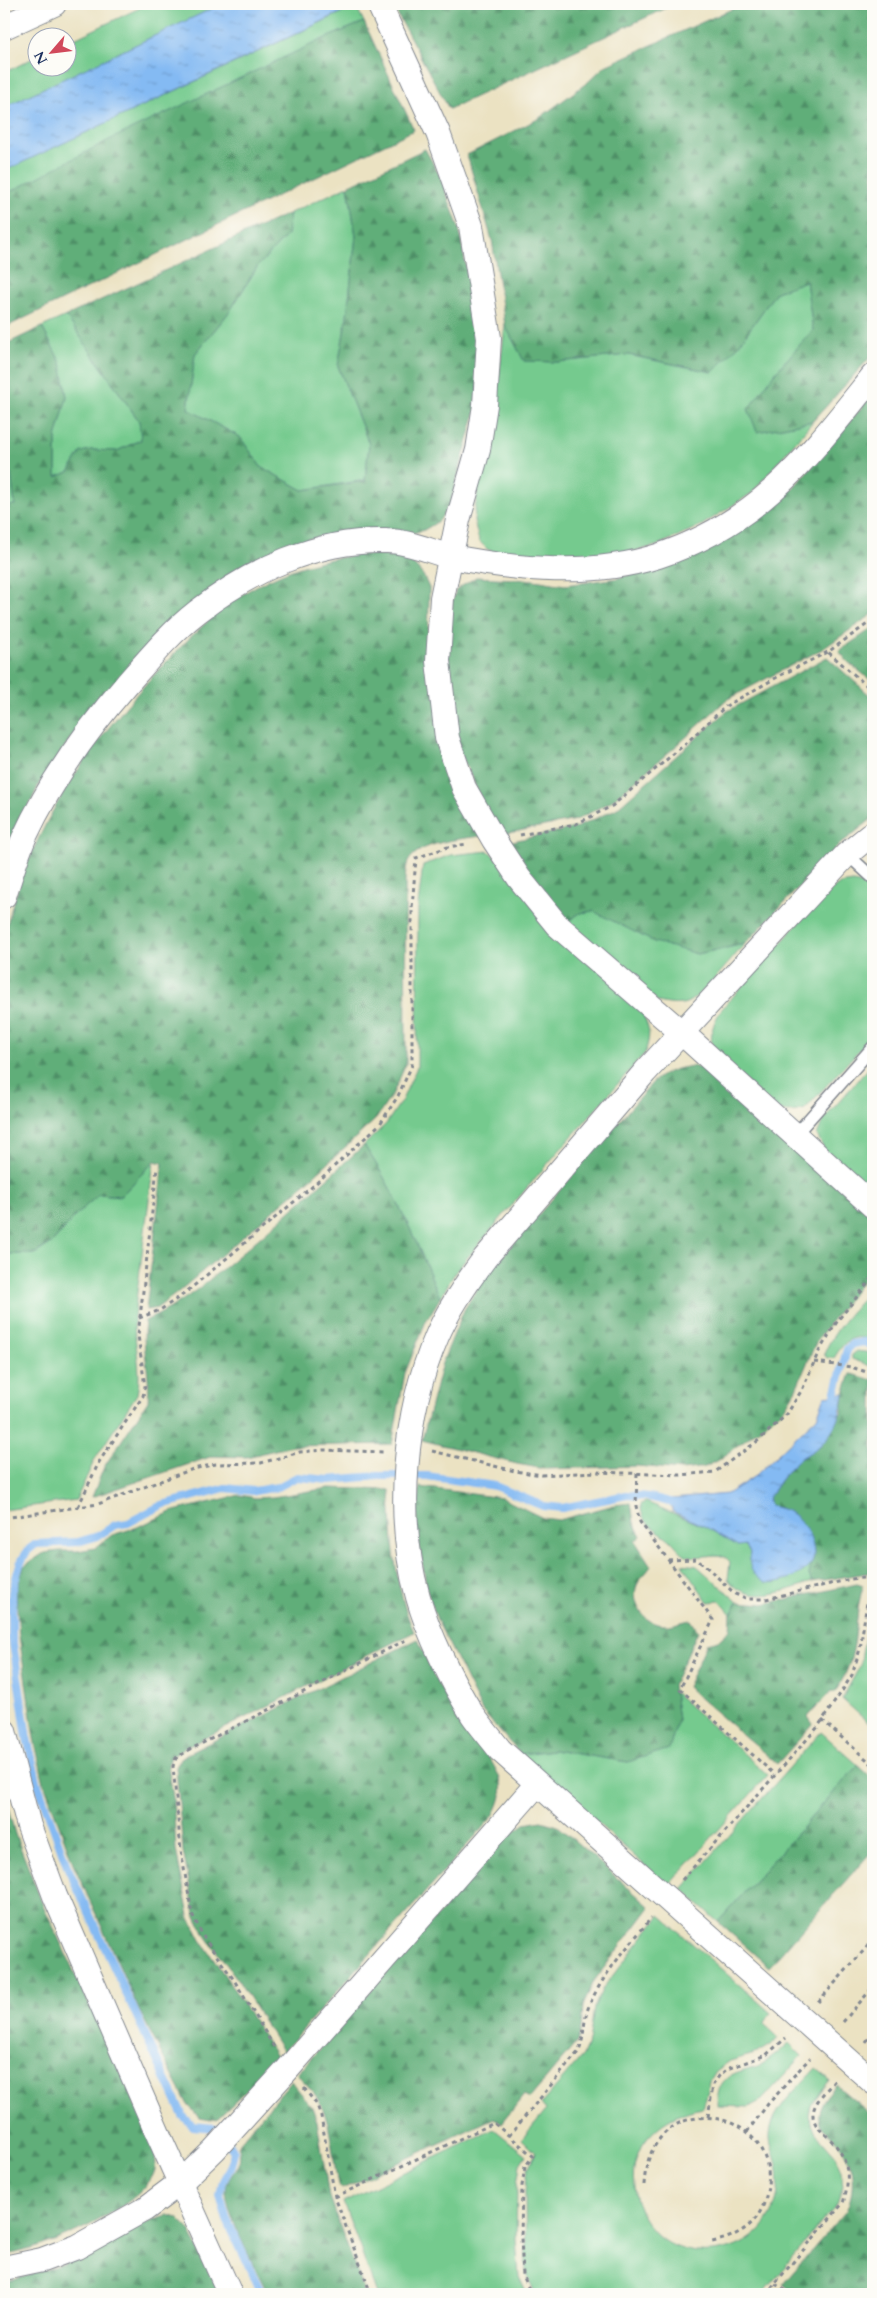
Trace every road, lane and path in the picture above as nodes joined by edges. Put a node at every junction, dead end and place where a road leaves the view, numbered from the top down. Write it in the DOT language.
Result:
graph roads {
  1 [pos="54,4"];
  2 [pos="379,4"];
  3 [pos="4,27"];
  4 [pos="873,376"];
  5 [pos="450,556"];
  6 [pos="873,620"];
  7 [pos="828,652"];
  8 [pos="873,690"];
  9 [pos="873,833"];
  10 [pos="494,840"];
  11 [pos="847,854"];
  12 [pos="873,878"];
  13 [pos="4,896"];
  14 [pos="681,1032"];
  15 [pos="873,1047"];
  16 [pos="796,1136"];
  17 [pos="157,1168"];
  18 [pos="873,1206"];
  19 [pos="873,1277"];
  20 [pos="139,1318"];
  21 [pos="814,1362"];
  22 [pos="873,1374"];
  23 [pos="408,1456"];
  24 [pos="636,1473"];
  25 [pos="77,1507"];
  26 [pos="4,1518"];
  27 [pos="668,1560"];
  28 [pos="873,1579"];
  29 [pos="429,1628"];
  30 [pos="822,1720"];
  31 [pos="4,1731"];
  32 [pos="873,1765"];
  33 [pos="775,1775"];
  34 [pos="537,1784"];
  35 [pos="666,1899"];
  36 [pos="873,2032"];
  37 [pos="850,2062"];
  38 [pos="287,2070"];
  39 [pos="873,2082"];
  40 [pos="509,2136"];
  41 [pos="181,2182"];
  42 [pos="644,2185"];
  43 [pos="335,2197"];
  44 [pos="712,2242"];
  45 [pos="4,2268"];
  46 [pos="775,2284"];
  47 [pos="230,2294"];
  48 [pos="370,2294"];
  49 [pos="532,2294"];
  50 [pos="766,2294"];
  51 [pos="792,2294"];
  1 -- 3 [label="street"];
  2 -- 5 [label="street"];
  4 -- 5 [label="street"];
  5 -- 10 [label="street"];
  5 -- 13 [label="street"];
  6 -- 7 [label="path"];
  7 -- 8 [label="path"];
  7 -- 10 [label="path"];
  9 -- 11 [label="street"];
  10 -- 14 [label="street"];
  10 -- 20 [label="path"];
  11 -- 12 [label="lane"];
  11 -- 14 [label="street"];
  14 -- 16 [label="street"];
  14 -- 23 [label="street"];
  15 -- 16 [label="lane"];
  16 -- 18 [label="street"];
  17 -- 20 [label="path"];
  19 -- 21 [label="path"];
  20 -- 25 [label="path"];
  21 -- 22 [label="path"];
  21 -- 24 [label="path"];
  23 -- 24 [label="path"];
  23 -- 25 [label="path"];
  23 -- 29 [label="street"];
  24 -- 27 [label="path"];
  25 -- 26 [label="path"];
  27 -- 28 [label="path"];
  27 -- 33 [label="path"];
  28 -- 30 [label="path"];
  29 -- 34 [label="street"];
  29 -- 38 [label="path"];
  30 -- 32 [label="path"];
  30 -- 33 [label="path"];
  31 -- 41 [label="street"];
  33 -- 35 [label="path"];
  34 -- 35 [label="street"];
  34 -- 38 [label="street"];
  35 -- 37 [label="street"];
  35 -- 40 [label="path"];
  36 -- 37 [label="path"];
  37 -- 39 [label="street"];
  37 -- 46 [label="path"];
  38 -- 41 [label="street"];
  38 -- 43 [label="path"];
  40 -- 43 [label="path"];
  40 -- 49 [label="path"];
  41 -- 45 [label="street"];
  41 -- 47 [label="street"];
  42 -- 44 [label="path"];
  43 -- 48 [label="path"];
  46 -- 50 [label="path"];
  46 -- 51 [label="path"];
}
